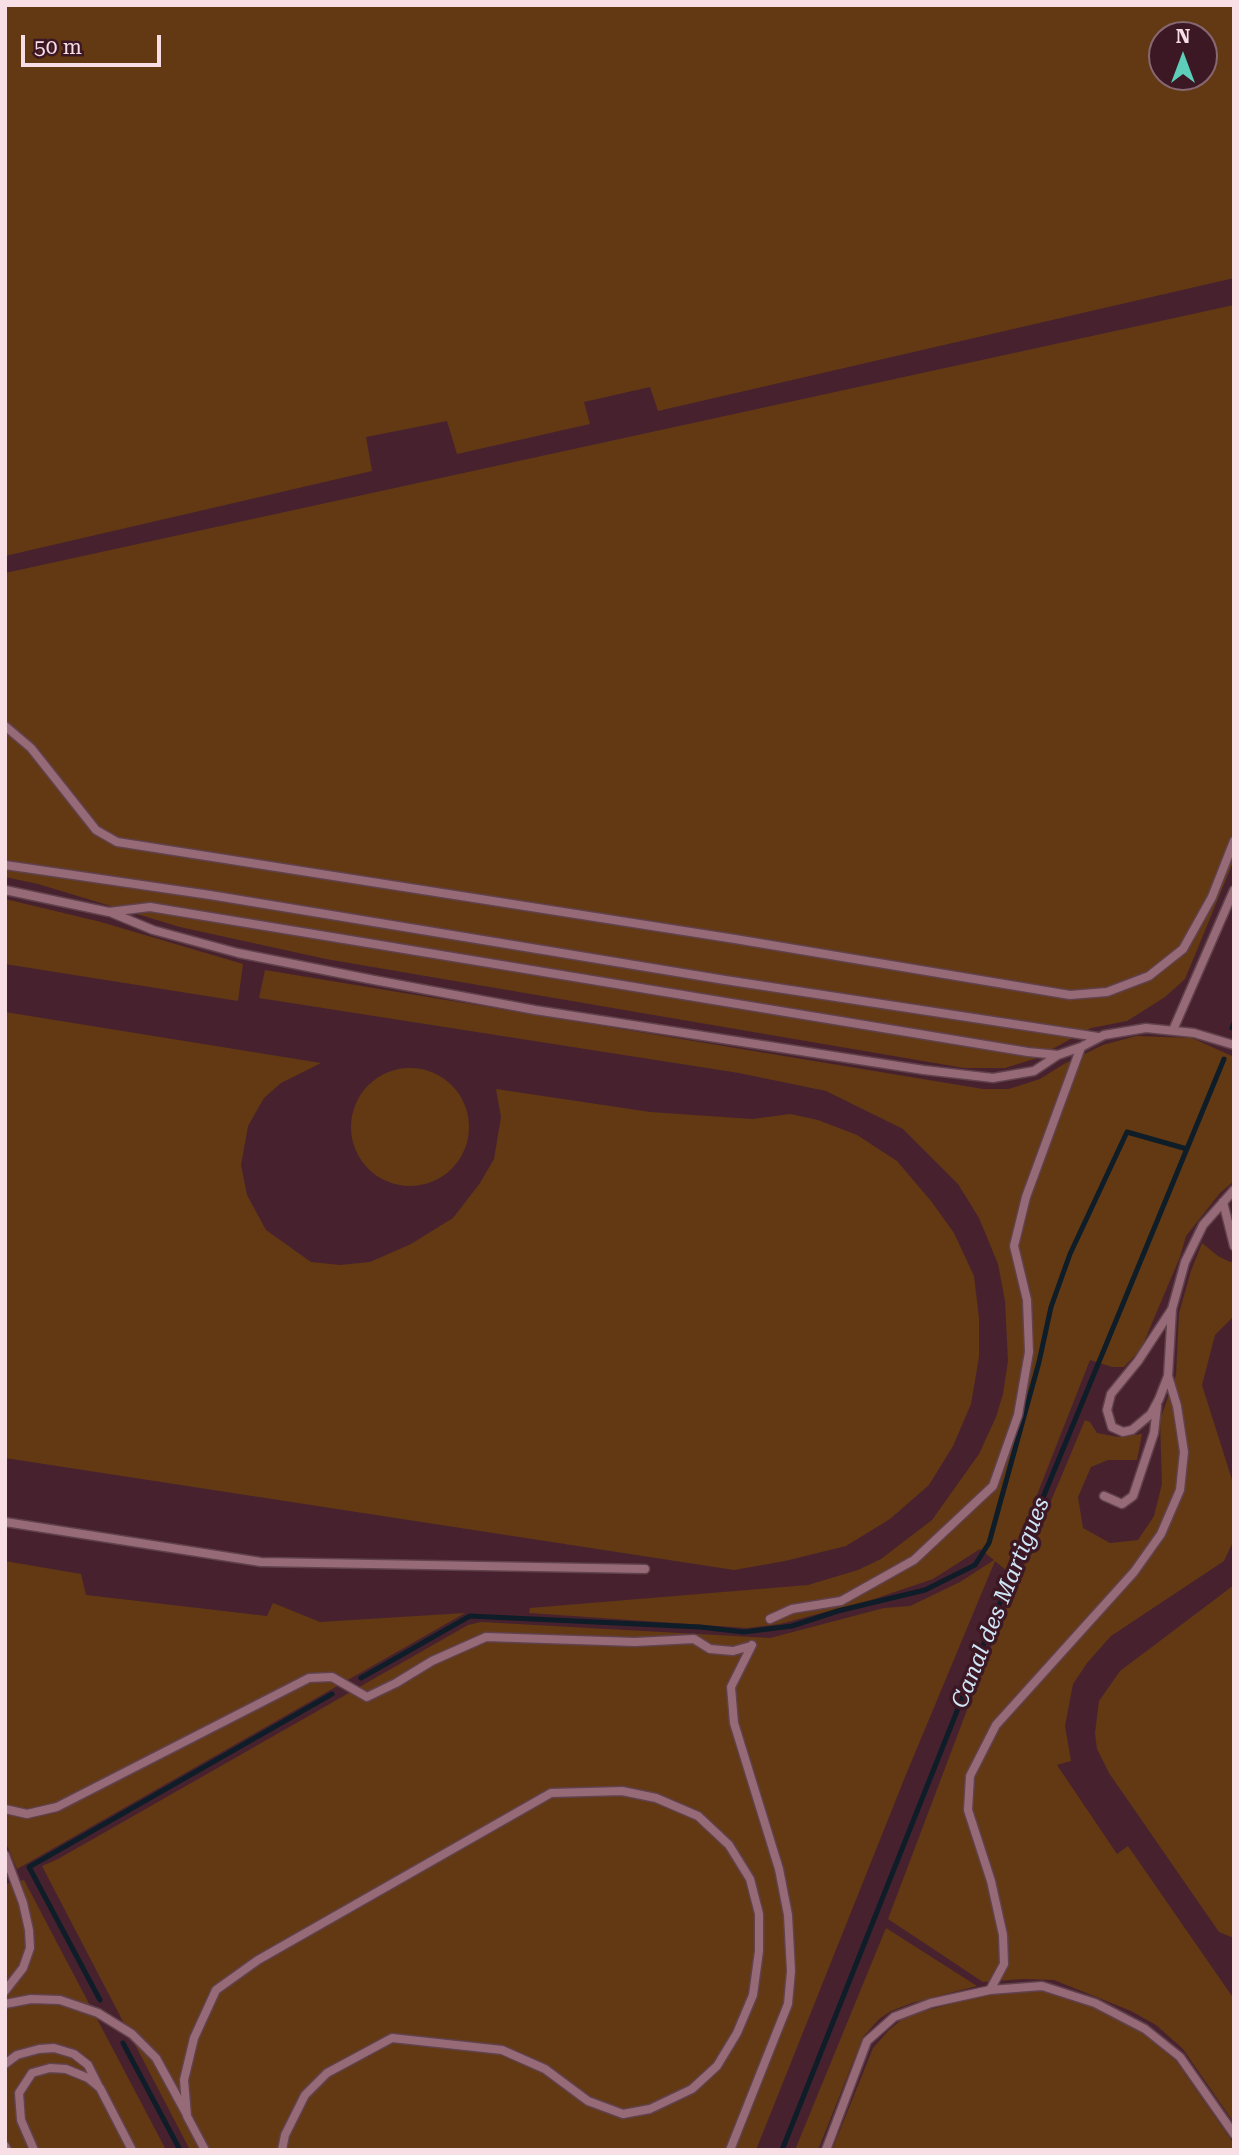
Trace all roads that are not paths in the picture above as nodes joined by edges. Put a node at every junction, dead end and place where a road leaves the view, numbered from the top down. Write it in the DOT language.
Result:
graph roads {
  1 [pos="5,726"];
  2 [pos="1234,841"];
  3 [pos="5,865"];
  4 [pos="5,890"];
  5 [pos="1234,890"];
  6 [pos="109,912"];
  7 [pos="1173,1030"];
  8 [pos="1099,1037"];
  9 [pos="1234,1045"];
  10 [pos="1081,1047"];
  11 [pos="1058,1055"];
  12 [pos="1234,1190"];
  13 [pos="1223,1202"];
  14 [pos="1234,1246"];
  15 [pos="1172,1309"];
  16 [pos="1168,1376"];
  17 [pos="1157,1403"];
  18 [pos="1104,1496"];
  19 [pos="5,1522"];
  20 [pos="645,1569"];
  21 [pos="770,1619"];
  22 [pos="5,1809"];
  23 [pos="5,1855"];
  24 [pos="990,1990"];
  25 [pos="5,1991"];
  26 [pos="5,2004"];
  27 [pos="5,2064"];
  28 [pos="100,2088"];
  29 [pos="187,2116"];
  30 [pos="1234,2134"];
  31 [pos="34,2150"];
  32 [pos="132,2150"];
  33 [pos="205,2150"];
  34 [pos="282,2150"];
  35 [pos="730,2150"];
  36 [pos="826,2150"];
  1 -- 2 [label="lane"];
  3 -- 8 [label="lane"];
  4 -- 6 [label="lane"];
  5 -- 7 [label="lane"];
  6 -- 11 [label="lane"];
  6 -- 11 [label="lane"];
  7 -- 8 [label="lane"];
  7 -- 9 [label="lane"];
  8 -- 10 [label="lane"];
  10 -- 11 [label="lane"];
  10 -- 21 [label="lane"];
  12 -- 13 [label="lane"];
  13 -- 14 [label="lane"];
  13 -- 15 [label="lane"];
  15 -- 16 [label="lane"];
  15 -- 17 [label="lane"];
  16 -- 17 [label="lane"];
  16 -- 24 [label="lane"];
  17 -- 18 [label="lane"];
  19 -- 20 [label="lane"];
  22 -- 35 [label="lane"];
  23 -- 25 [label="lane"];
  24 -- 30 [label="lane"];
  24 -- 36 [label="lane"];
  26 -- 29 [label="lane"];
  27 -- 28 [label="lane"];
  28 -- 31 [label="lane"];
  28 -- 32 [label="lane"];
  29 -- 33 [label="lane"];
  29 -- 34 [label="lane"];
}
